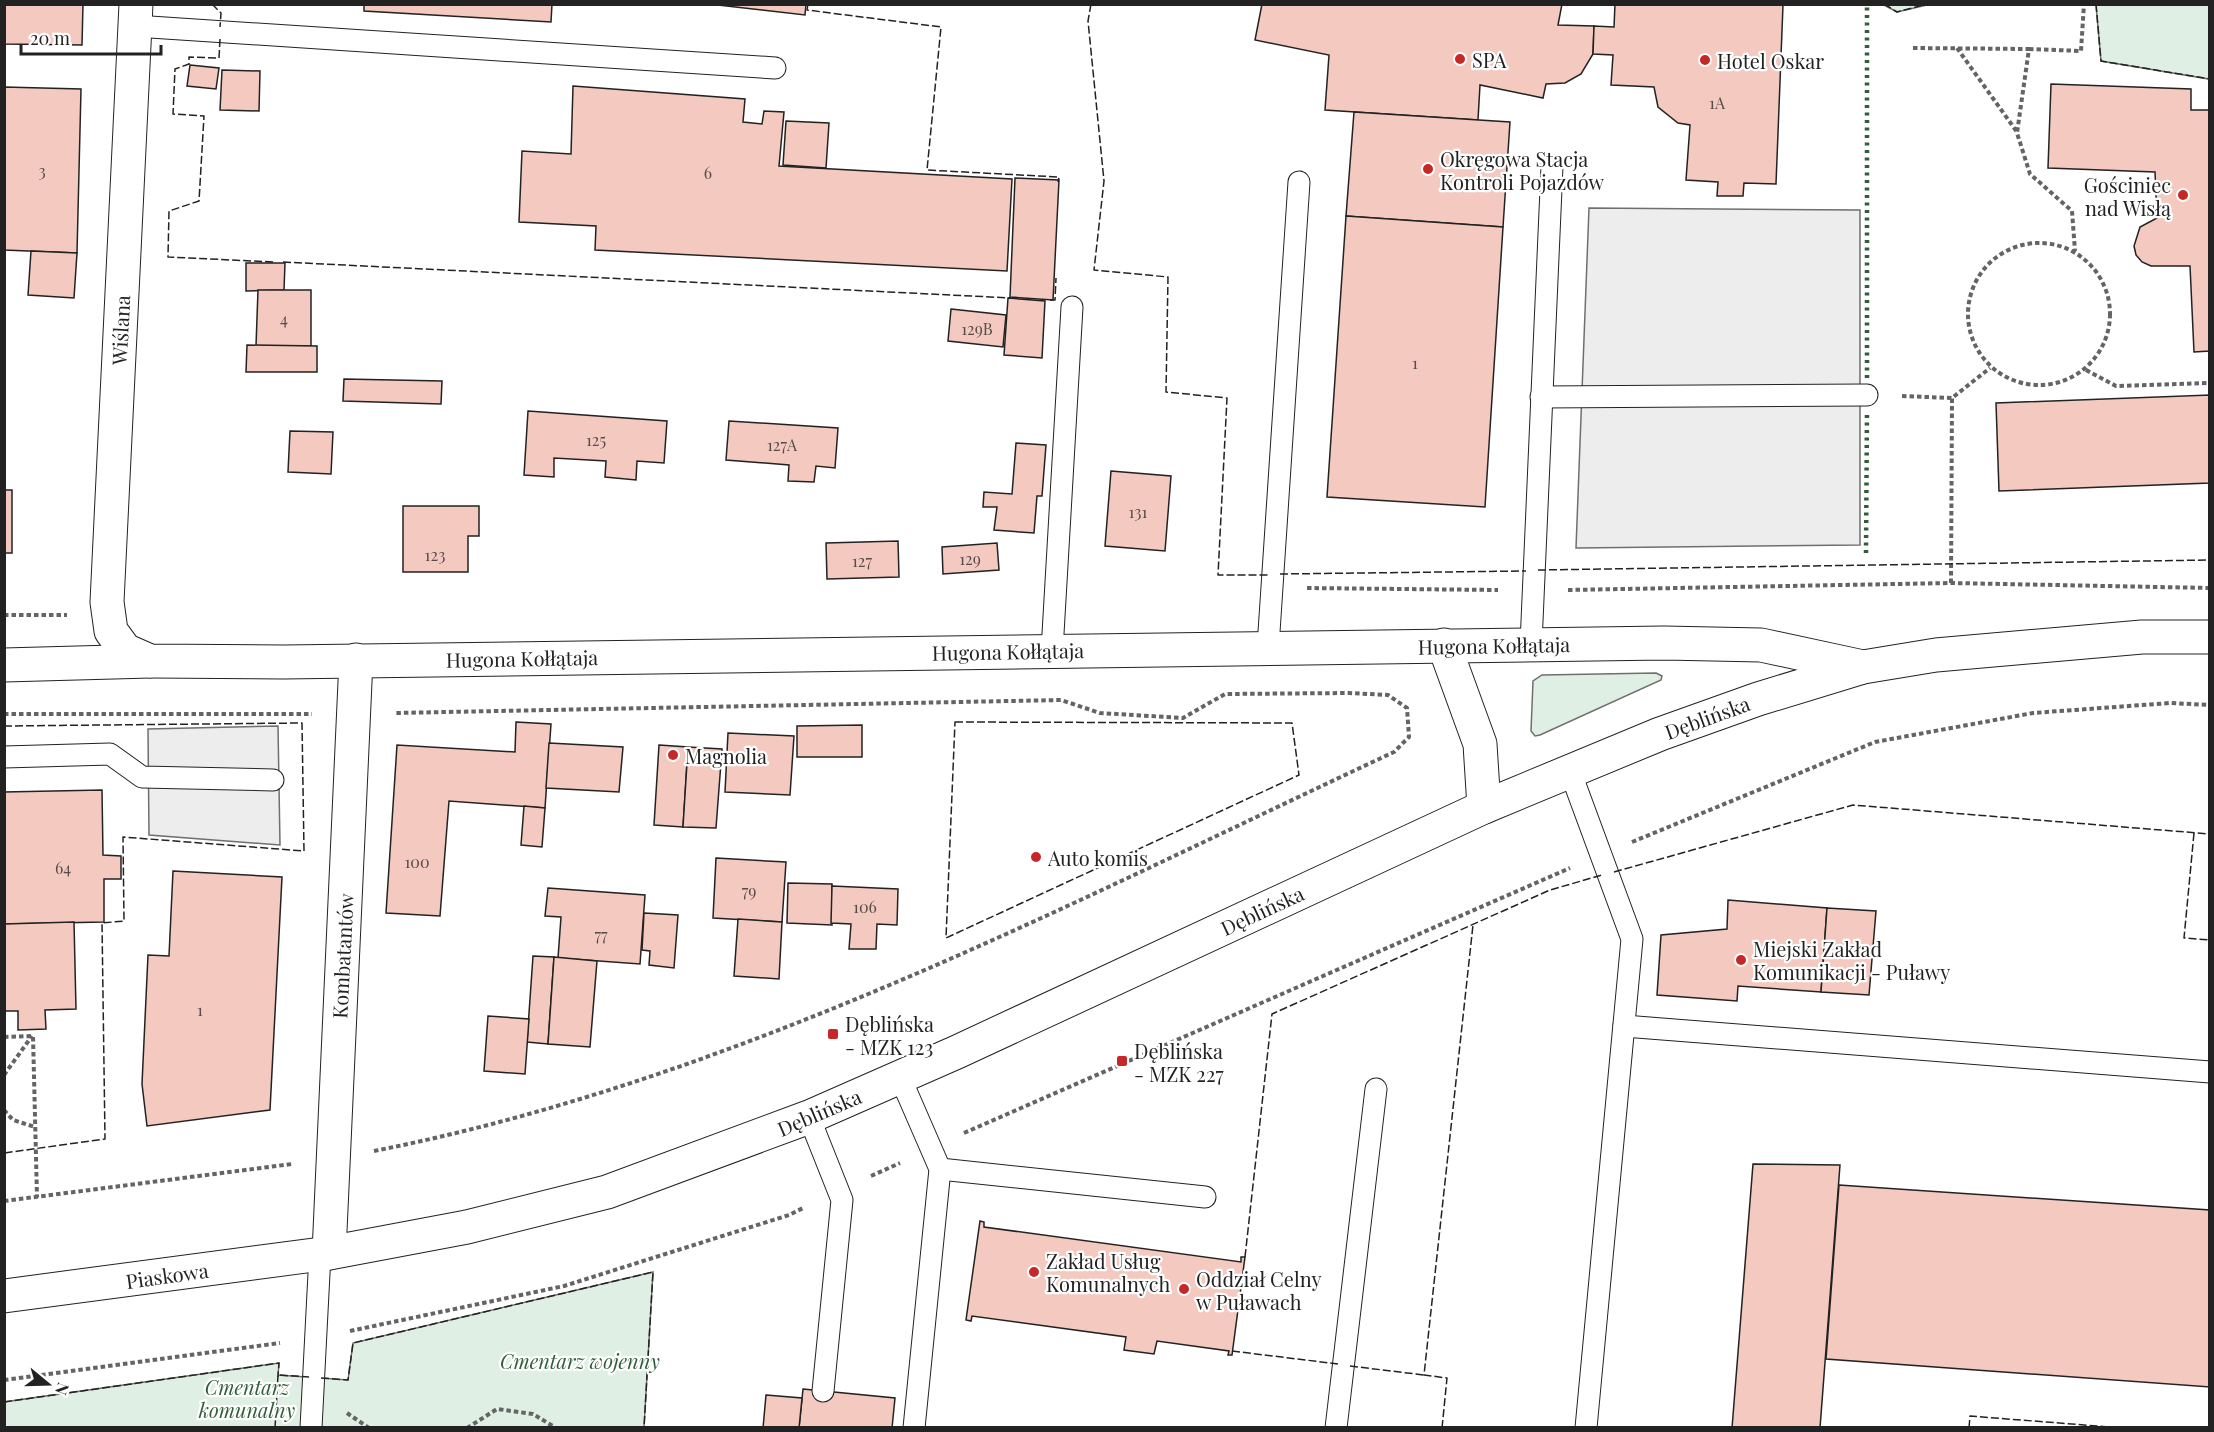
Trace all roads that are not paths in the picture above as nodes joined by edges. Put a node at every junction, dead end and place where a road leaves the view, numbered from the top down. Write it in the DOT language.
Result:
graph roads {
  1 [pos="136,15"];
  2 [pos="775,68"];
  3 [pos="1552,166"];
  4 [pos="1299,182"];
  5 [pos="1072,307"];
  6 [pos="1867,395"];
  7 [pos="1541,397"];
  8 [pos="2210,637"];
  9 [pos="1531,644"];
  10 [pos="1444,645"];
  11 [pos="1268,647"];
  12 [pos="1052,651"];
  13 [pos="138,656"];
  14 [pos="356,660"];
  15 [pos="4,665"];
  16 [pos="1863,667"];
  17 [pos="4,757"];
  18 [pos="1570,771"];
  19 [pos="273,780"];
  20 [pos="1484,807"];
  21 [pos="1624,1026"];
  22 [pos="2210,1072"];
  23 [pos="900,1077"];
  24 [pos="1376,1089"];
  25 [pos="809,1117"];
  26 [pos="940,1169"];
  27 [pos="1205,1197"];
  28 [pos="325,1254"];
  29 [pos="4,1296"];
  30 [pos="823,1391"];
  31 [pos="311,1428"];
  32 [pos="914,1428"];
  33 [pos="1336,1428"];
  34 [pos="1586,1428"];
  1 -- 2 [label="lane"];
  1 -- 13 [label="street, Wiślana"];
  3 -- 7 [label="lane"];
  4 -- 11 [label="lane"];
  5 -- 12 [label="lane"];
  6 -- 7 [label="lane"];
  7 -- 9 [label="lane"];
  8 -- 16 [label="street, Dęblińska"];
  9 -- 10 [label="street, Hugona Kołłątaja"];
  9 -- 16 [label="street, Hugona Kołłątaja"];
  10 -- 11 [label="street, Hugona Kołłątaja"];
  10 -- 20 [label="street"];
  11 -- 12 [label="street, Hugona Kołłątaja"];
  12 -- 14 [label="street, Hugona Kołłątaja"];
  13 -- 14 [label="street, Hugona Kołłątaja"];
  13 -- 15 [label="street, Hugona Kołłątaja"];
  14 -- 28 [label="street, Kombatantów"];
  16 -- 18 [label="street, Dęblińska"];
  17 -- 19 [label="lane"];
  18 -- 20 [label="street, Dęblińska"];
  18 -- 21 [label="lane"];
  20 -- 23 [label="street, Dęblińska"];
  21 -- 22 [label="lane"];
  21 -- 34 [label="lane"];
  23 -- 25 [label="street, Dęblińska"];
  23 -- 26 [label="lane"];
  24 -- 33 [label="lane"];
  25 -- 28 [label="street, Dęblińska"];
  25 -- 30 [label="lane"];
  26 -- 27 [label="lane"];
  26 -- 32 [label="lane"];
  28 -- 29 [label="street, Piaskowa"];
  28 -- 31 [label="lane"];
}
